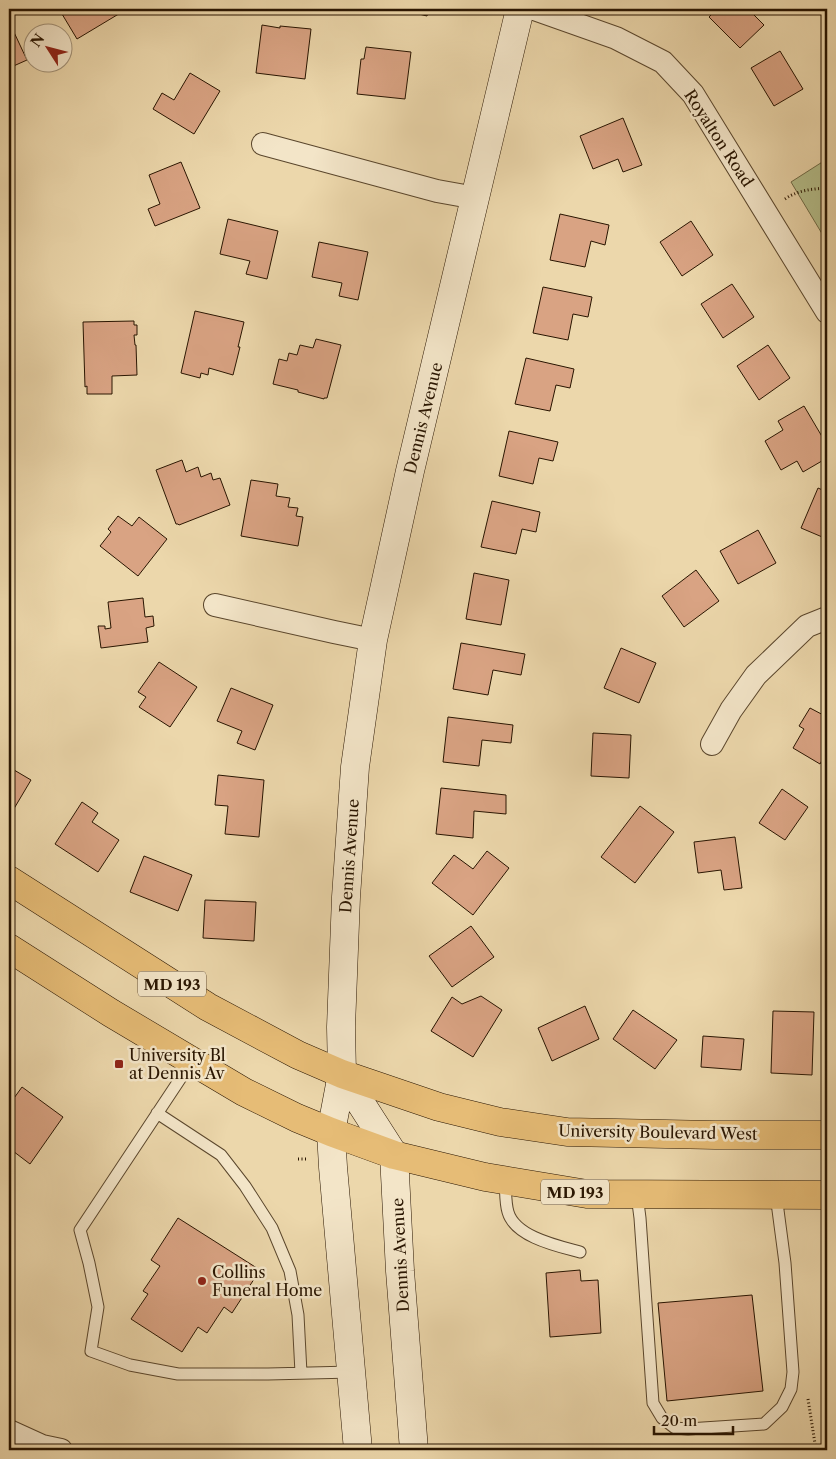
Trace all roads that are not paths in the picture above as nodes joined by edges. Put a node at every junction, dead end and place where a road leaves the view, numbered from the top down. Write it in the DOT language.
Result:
graph roads {
  1 [pos="520,9"];
  2 [pos="534,9"];
  3 [pos="263,144"];
  4 [pos="476,198"];
  5 [pos="827,312"];
  6 [pos="214,605"];
  7 [pos="827,618"];
  8 [pos="372,640"];
  9 [pos="712,744"];
  10 [pos="9,880"];
  11 [pos="9,948"];
  12 [pos="192,1061"];
  13 [pos="342,1074"];
  14 [pos="157,1114"];
  15 [pos="331,1132"];
  16 [pos="827,1135"];
  17 [pos="394,1155"];
  18 [pos="505,1181"];
  19 [pos="637,1194"];
  20 [pos="776,1195"];
  21 [pos="827,1195"];
  22 [pos="580,1252"];
  23 [pos="352,1372"];
  24 [pos="301,1373"];
  25 [pos="9,1431"];
  26 [pos="61,1450"];
  27 [pos="358,1450"];
  28 [pos="414,1450"];
  1 -- 4 [label="street, Dennis Avenue"];
  2 -- 5 [label="street, Royalton Road"];
  3 -- 4 [label="street"];
  4 -- 8 [label="street, Dennis Avenue"];
  6 -- 8 [label="street"];
  7 -- 9 [label="street"];
  8 -- 13 [label="street, Dennis Avenue"];
  10 -- 13 [label="main road, University Boulevard West / MD 193"];
  11 -- 12 [label="main road, MD 193"];
  12 -- 14 [label="lane"];
  12 -- 15 [label="main road, MD 193"];
  13 -- 15 [label="street, Dennis Avenue"];
  13 -- 16 [label="main road, University Boulevard West / MD 193"];
  13 -- 17 [label="street, Dennis Avenue"];
  14 -- 24 [label="lane"];
  14 -- 24 [label="lane"];
  15 -- 17 [label="main road, MD 193"];
  15 -- 23 [label="street, Dennis Avenue"];
  17 -- 18 [label="main road, MD 193"];
  17 -- 28 [label="street, Dennis Avenue"];
  18 -- 19 [label="main road, MD 193"];
  18 -- 22 [label="lane"];
  19 -- 20 [label="main road, MD 193"];
  19 -- 20 [label="lane"];
  20 -- 21 [label="main road, MD 193"];
  23 -- 24 [label="lane"];
  23 -- 27 [label="street, Dennis Avenue"];
  25 -- 26 [label="street"];
}
